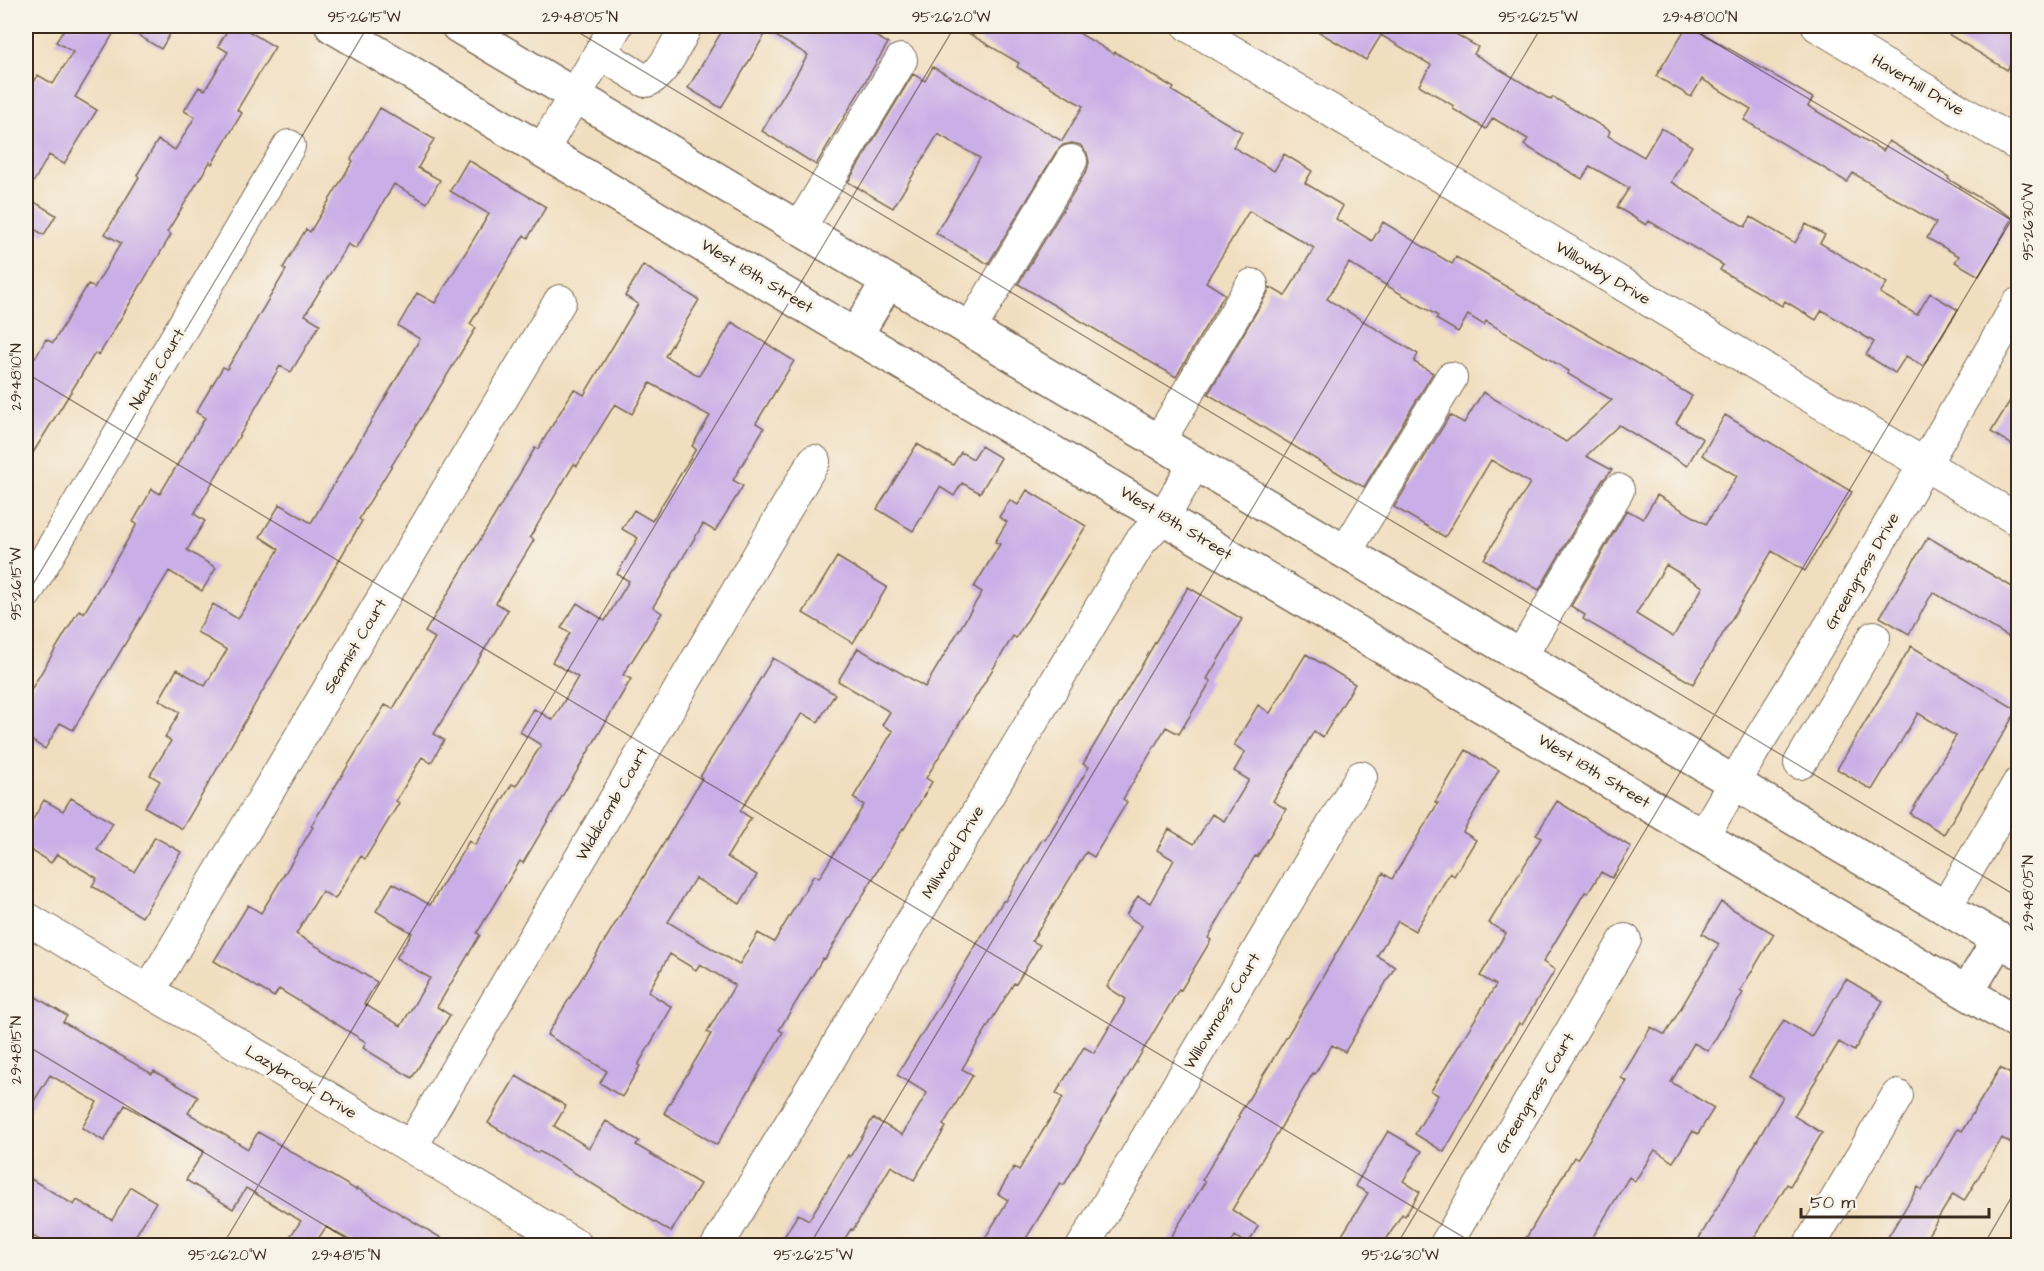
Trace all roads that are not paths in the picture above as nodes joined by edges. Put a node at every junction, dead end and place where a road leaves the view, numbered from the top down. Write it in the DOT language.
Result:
graph roads {
  1 [pos="332,26"];
  2 [pos="458,26"];
  3 [pos="616,26"];
  4 [pos="686,26"];
  5 [pos="1189,26"];
  6 [pos="1818,26"];
  7 [pos="600,53"];
  8 [pos="901,60"];
  9 [pos="575,95"];
  10 [pos="2019,145"];
  11 [pos="289,146"];
  12 [pos="543,149"];
  13 [pos="1071,161"];
  14 [pos="800,227"];
  15 [pos="888,281"];
  16 [pos="1252,285"];
  17 [pos="560,301"];
  18 [pos="2019,304"];
  19 [pos="970,329"];
  20 [pos="856,335"];
  21 [pos="1451,378"];
  22 [pos="1159,441"];
  23 [pos="814,461"];
  24 [pos="1195,463"];
  25 [pos="1924,465"];
  26 [pos="1618,490"];
  27 [pos="1164,516"];
  28 [pos="2019,520"];
  29 [pos="1346,551"];
  30 [pos="26,592"];
  31 [pos="1829,628"];
  32 [pos="1521,656"];
  33 [pos="1760,739"];
  34 [pos="1361,777"];
  35 [pos="1734,784"];
  36 [pos="2019,784"];
  37 [pos="1703,836"];
  38 [pos="1945,908"];
  39 [pos="26,918"];
  40 [pos="1625,940"];
  41 [pos="2009,945"];
  42 [pos="149,992"];
  43 [pos="1967,992"];
  44 [pos="2019,1023"];
  45 [pos="1897,1096"];
  46 [pos="411,1147"];
  47 [pos="577,1245"];
  48 [pos="717,1245"];
  49 [pos="1083,1245"];
  50 [pos="1444,1245"];
  51 [pos="1809,1245"];
  1 -- 12 [label="main road, West 18th Street"];
  2 -- 9 [label="main road"];
  3 -- 7 [label="street"];
  4 -- 7 [label="street"];
  5 -- 25 [label="street, Willowby Drive"];
  6 -- 10 [label="street, Haverhill Drive"];
  7 -- 9 [label="street"];
  8 -- 14 [label="street"];
  9 -- 12 [label="street"];
  9 -- 14 [label="main road"];
  11 -- 30 [label="street, Nauts Court"];
  12 -- 20 [label="main road, West 18th Street"];
  13 -- 19 [label="street"];
  14 -- 15 [label="main road"];
  15 -- 19 [label="main road"];
  15 -- 20 [label="main road"];
  16 -- 22 [label="street"];
  17 -- 42 [label="street, Seamist Court"];
  18 -- 25 [label="street, Greengrass Drive"];
  19 -- 22 [label="main road"];
  20 -- 27 [label="main road, West 18th Street"];
  21 -- 29 [label="street"];
  22 -- 24 [label="main road"];
  23 -- 46 [label="street, Widdicomb Court"];
  24 -- 27 [label="street, Millwood Drive"];
  24 -- 29 [label="main road"];
  25 -- 28 [label="street, Willowby Drive"];
  25 -- 31 [label="street, Greengrass Drive"];
  26 -- 32 [label="street"];
  27 -- 37 [label="main road, West 18th Street"];
  27 -- 48 [label="street, Millwood Drive"];
  29 -- 32 [label="main road"];
  31 -- 33 [label="street, Greengrass Drive"];
  31 -- 33 [label="street"];
  32 -- 35 [label="main road"];
  33 -- 35 [label="street, Greengrass Drive"];
  34 -- 49 [label="street, Willowmoss Court"];
  35 -- 37 [label="street, Greengrass Drive"];
  35 -- 38 [label="main road"];
  36 -- 38 [label="street"];
  37 -- 43 [label="main road, West 18th Street"];
  38 -- 41 [label="main road"];
  39 -- 42 [label="street, Lazybrook Drive"];
  40 -- 50 [label="street, Greengrass Court"];
  41 -- 43 [label="main road"];
  42 -- 46 [label="street, Lazybrook Drive"];
  43 -- 44 [label="main road, West 18th Street"];
  45 -- 51 [label="street"];
  46 -- 47 [label="street, Lazybrook Drive"];
}
